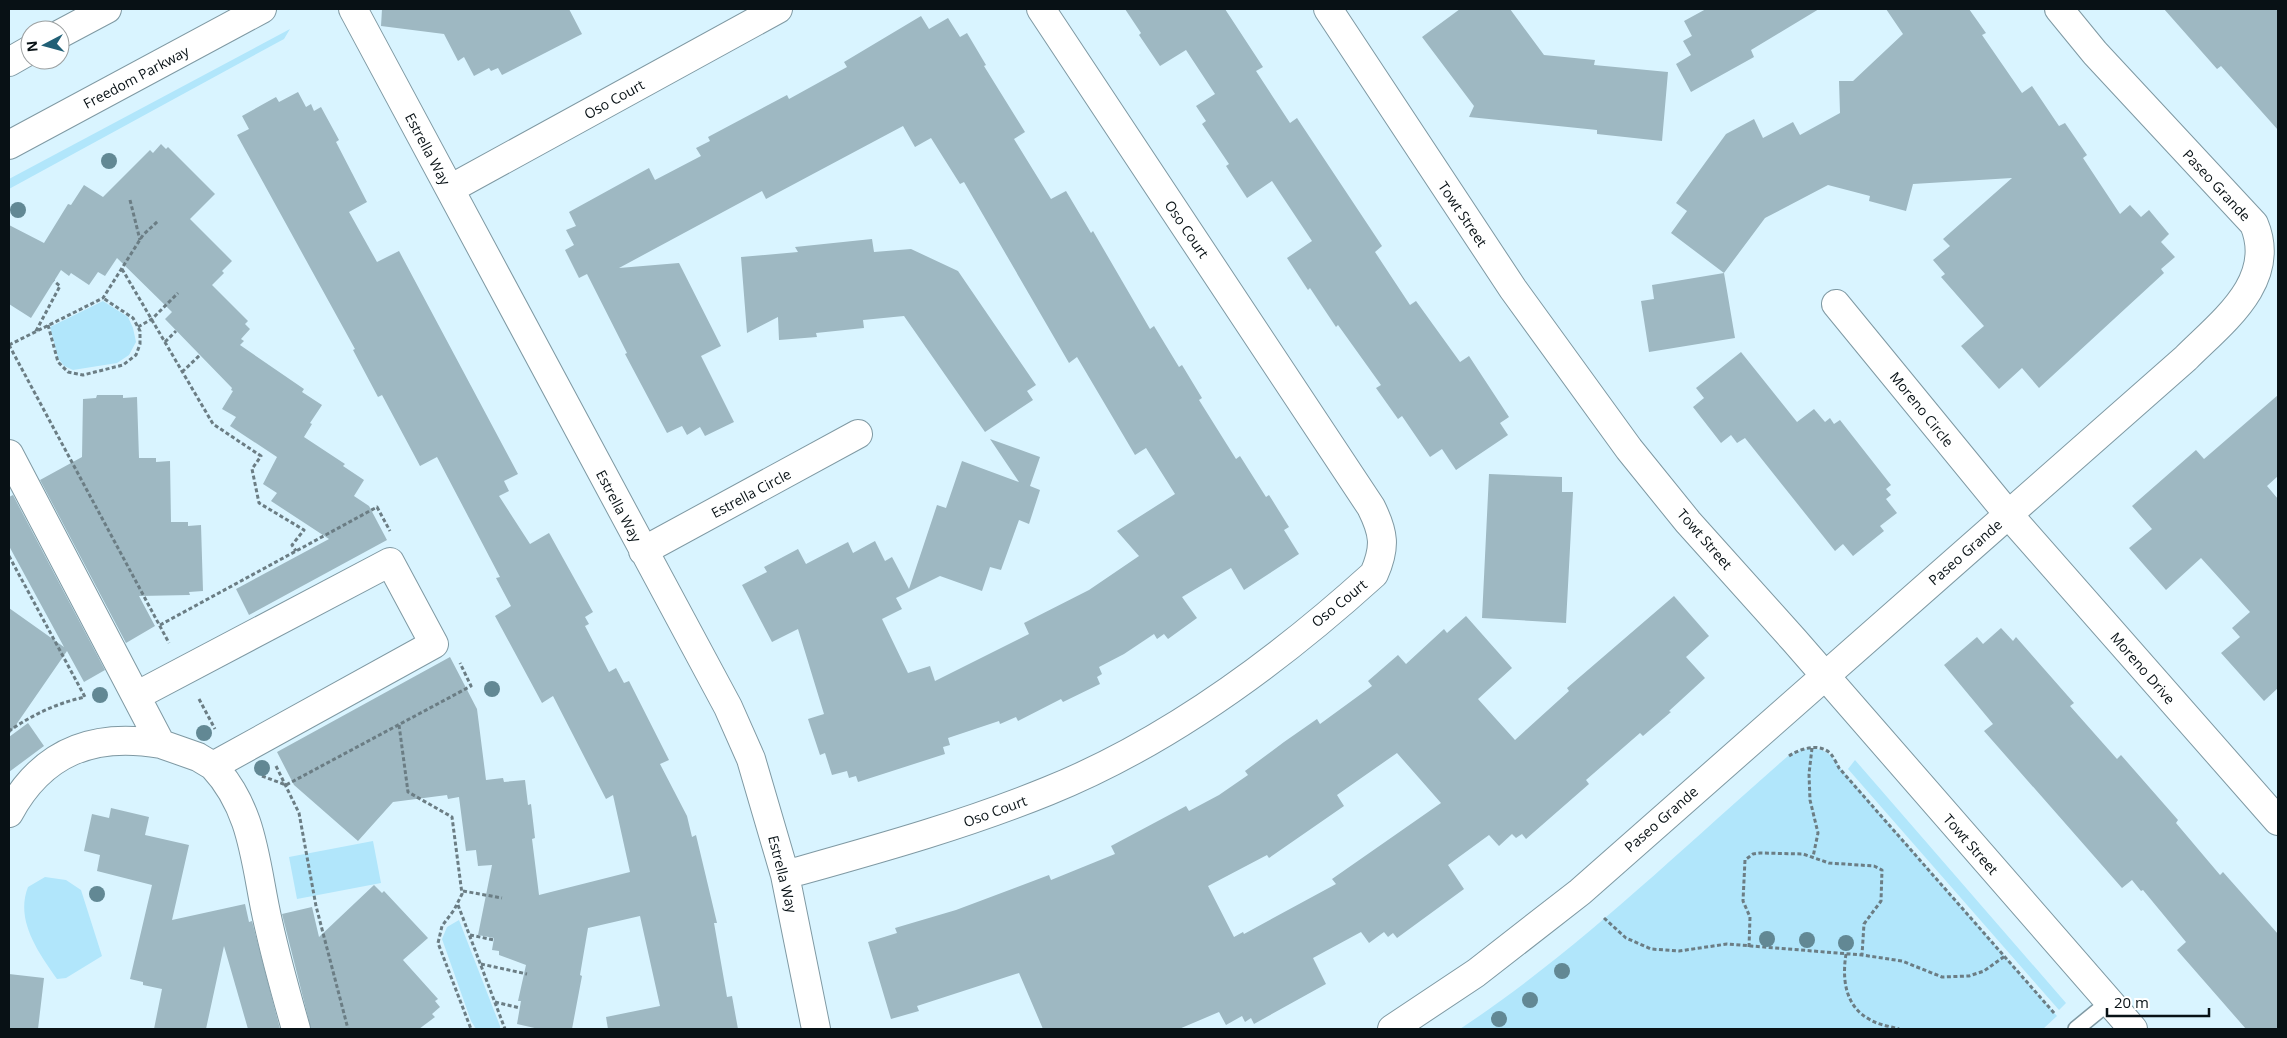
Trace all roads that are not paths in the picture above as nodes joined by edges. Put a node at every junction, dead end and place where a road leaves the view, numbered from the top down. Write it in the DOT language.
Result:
graph roads {
  1 [pos="107,9"];
  2 [pos="262,9"];
  3 [pos="353,9"];
  4 [pos="778,9"];
  5 [pos="1040,9"];
  6 [pos="1328,9"];
  7 [pos="2059,9"];
  8 [pos="70,29"];
  9 [pos="20,56"];
  10 [pos="9,62"];
  11 [pos="9,145"];
  12 [pos="450,189"];
  13 [pos="1836,304"];
  14 [pos="858,434"];
  15 [pos="9,454"];
  16 [pos="2008,514"];
  17 [pos="643,551"];
  18 [pos="1825,676"];
  19 [pos="136,696"];
  20 [pos="161,744"];
  21 [pos="221,761"];
  22 [pos="2273,804"];
  23 [pos="9,813"];
  24 [pos="785,875"];
  25 [pos="2109,1002"];
  26 [pos="296,1029"];
  27 [pos="816,1029"];
  28 [pos="1392,1029"];
  29 [pos="2076,1029"];
  30 [pos="2133,1029"];
  1 -- 8 [label="street"];
  2 -- 11 [label="street, Freedom Parkway"];
  3 -- 12 [label="street, Estrella Way"];
  4 -- 12 [label="street, Oso Court"];
  5 -- 24 [label="street, Oso Court"];
  6 -- 18 [label="street, Towt Street"];
  7 -- 16 [label="street, Paseo Grande"];
  9 -- 10 [label="street"];
  12 -- 17 [label="street, Estrella Way"];
  13 -- 16 [label="street, Moreno Circle"];
  14 -- 17 [label="street, Estrella Circle"];
  15 -- 19 [label="street"];
  16 -- 18 [label="street, Paseo Grande"];
  16 -- 22 [label="street, Moreno Drive"];
  17 -- 24 [label="street, Estrella Way"];
  18 -- 25 [label="street, Towt Street"];
  18 -- 28 [label="street, Paseo Grande"];
  19 -- 20 [label="street"];
  19 -- 21 [label="street"];
  20 -- 21 [label="street"];
  20 -- 23 [label="street"];
  21 -- 26 [label="street"];
  24 -- 27 [label="street, Estrella Way"];
  25 -- 29 [label="lane"];
  25 -- 30 [label="street, Towt Street"];
}
